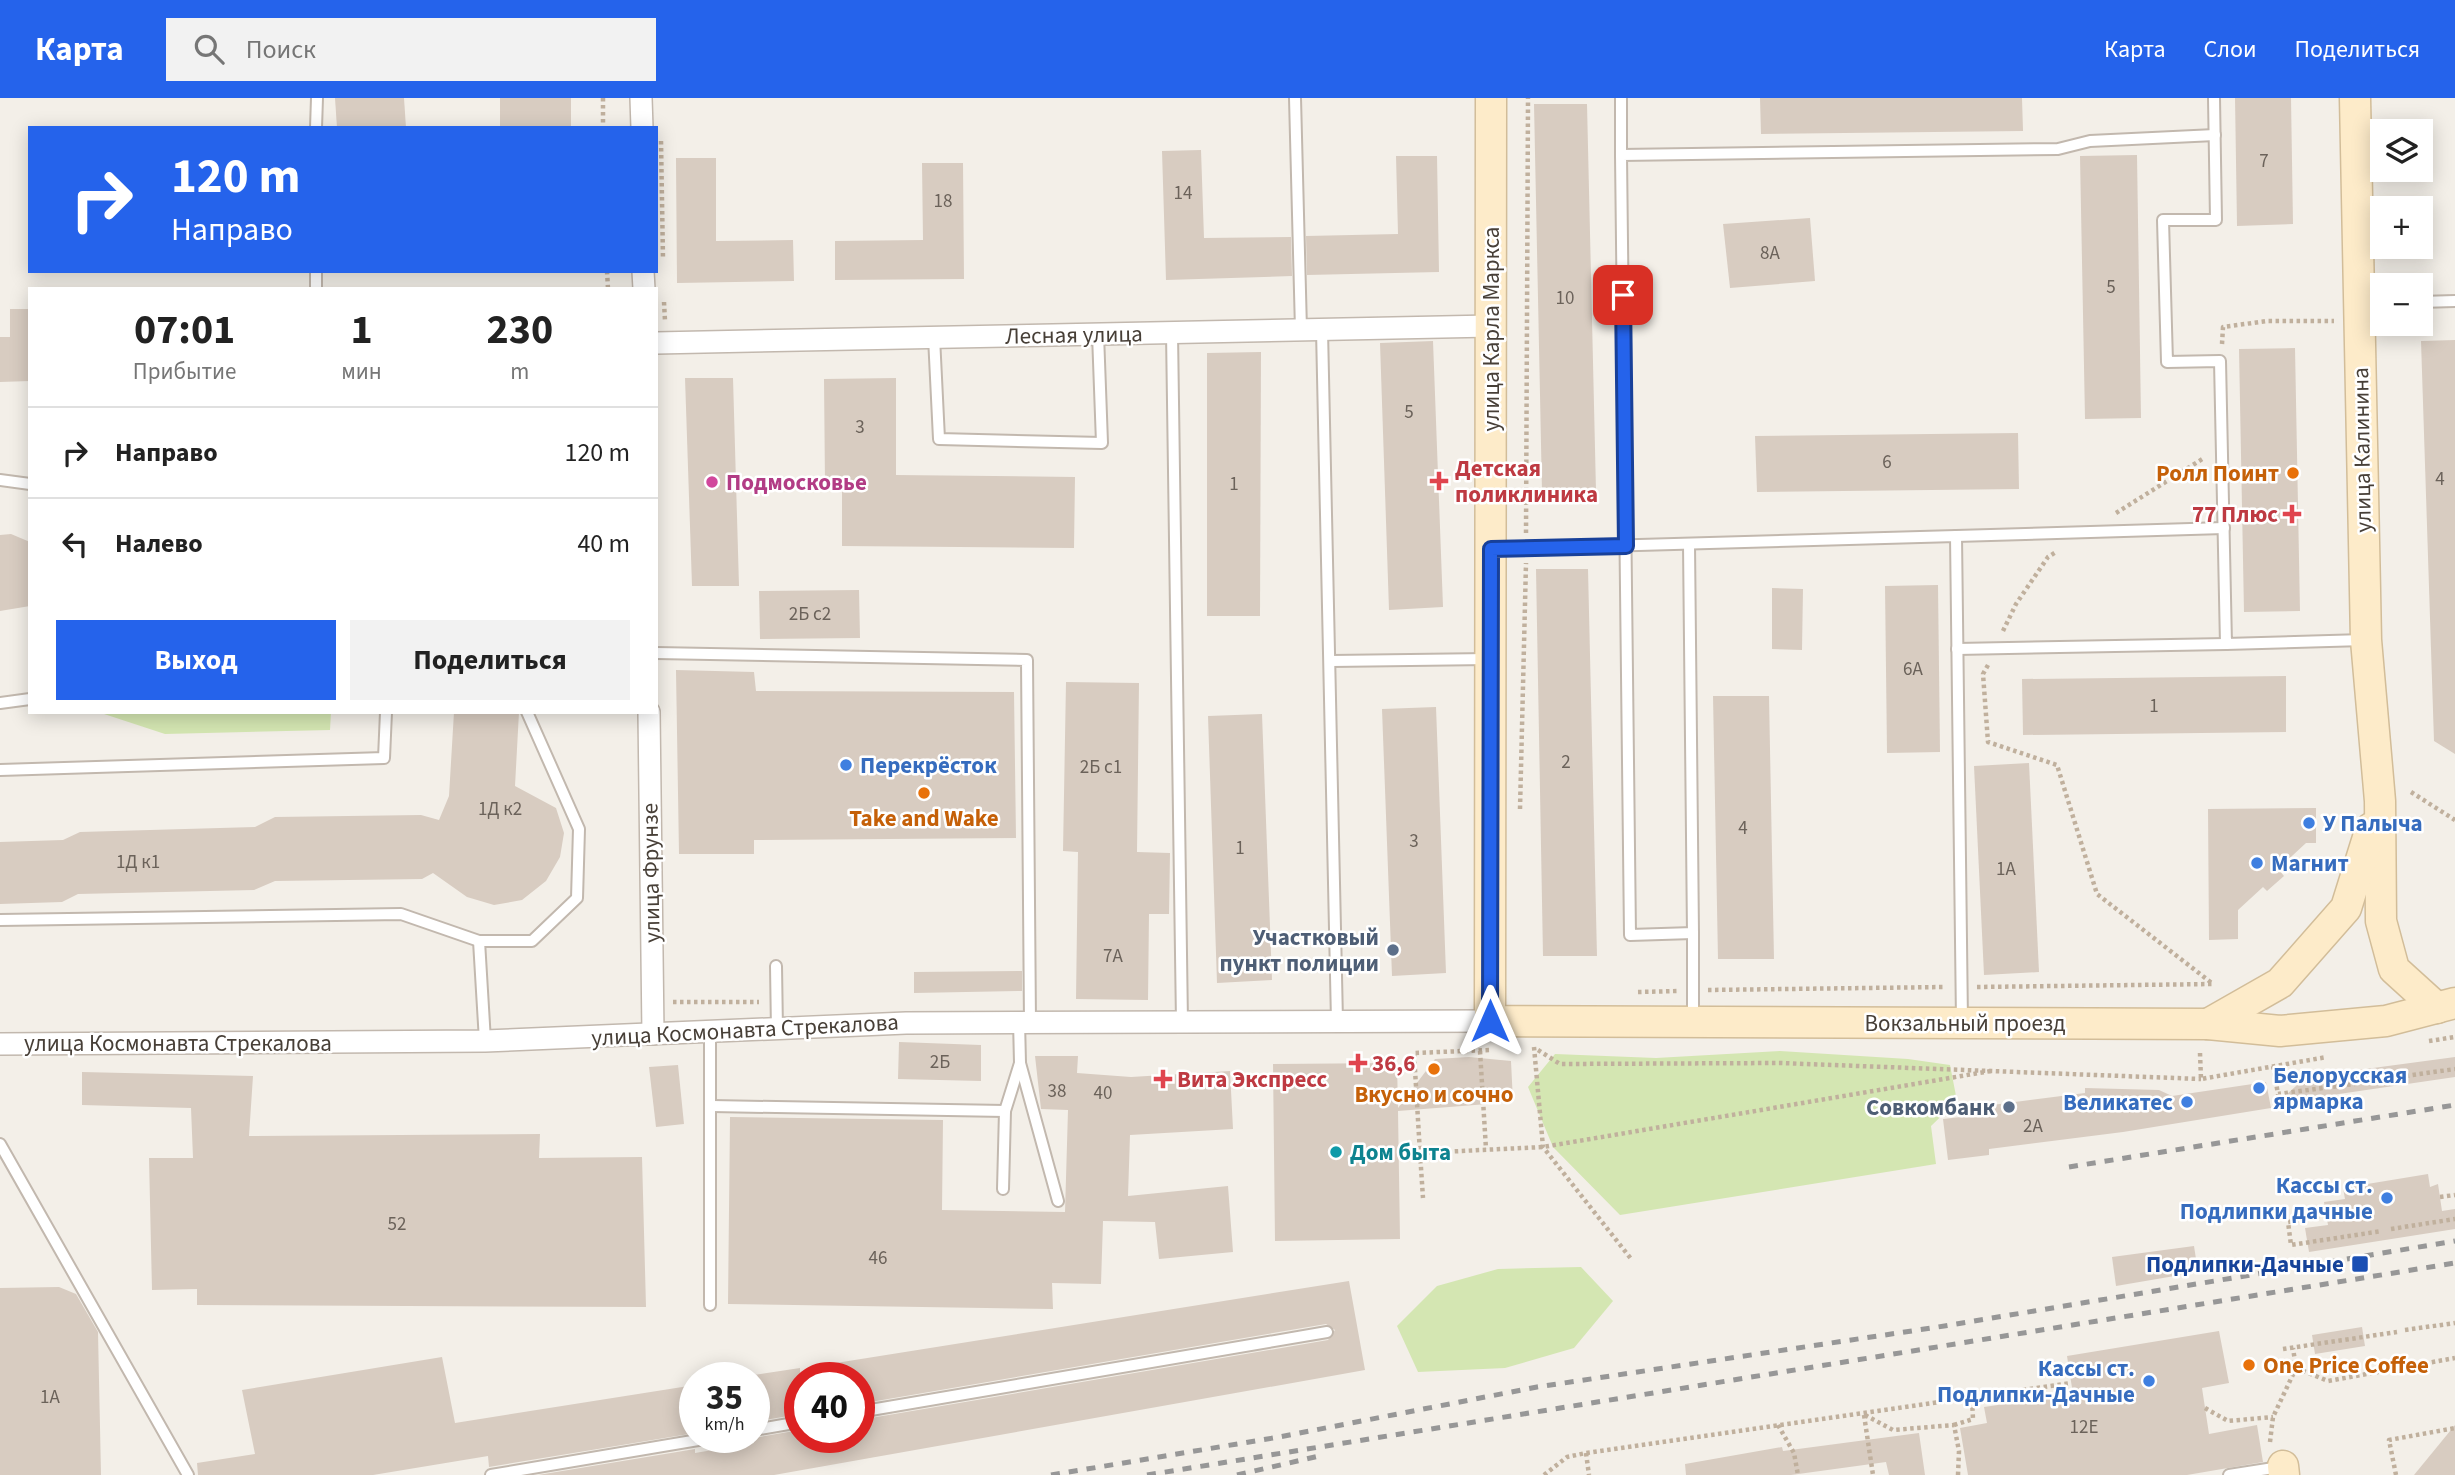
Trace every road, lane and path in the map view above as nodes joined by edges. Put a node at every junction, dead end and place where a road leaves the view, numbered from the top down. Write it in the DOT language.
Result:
graph roads {
  1 [pos="317,98"];
  2 [pos="603,98"];
  3 [pos="641,98"];
  4 [pos="1295,98"];
  5 [pos="1491,98"];
  6 [pos="1621,98"];
  7 [pos="2214,98"];
  8 [pos="2355,98"];
  9 [pos="317,126"];
  10 [pos="603,126"];
  11 [pos="642,126"];
  12 [pos="2215,135"];
  13 [pos="660,140"];
  14 [pos="1621,155"];
  15 [pos="658,177"];
  16 [pos="2455,301"];
  17 [pos="2433,302"];
  18 [pos="2361,309"];
  19 [pos="658,318"];
  20 [pos="1491,326"];
  21 [pos="1311,330"];
  22 [pos="1172,333"];
  23 [pos="1098,334"];
  24 [pos="934,337"];
  25 [pos="661,339"];
  26 [pos="2220,361"];
  27 [pos="2222,447"];
  28 [pos="0,480"];
  29 [pos="28,484"];
  30 [pos="2224,528"];
  31 [pos="2087,532"];
  32 [pos="1955,536"];
  33 [pos="1689,544"];
  34 [pos="1626,546"];
  35 [pos="1491,549"];
  36 [pos="2366,639"];
  37 [pos="2226,643"];
  38 [pos="1957,649"];
  39 [pos="1995,649"];
  40 [pos="658,653"];
  41 [pos="1491,659"];
  42 [pos="1331,661"];
  43 [pos="28,699"];
  44 [pos="0,703"];
  45 [pos="386,714"];
  46 [pos="528,714"];
  47 [pos="649,714"];
  48 [pos="0,770"];
  49 [pos="2411,792"];
  50 [pos="2380,801"];
  51 [pos="2455,820"];
  52 [pos="0,920"];
  53 [pos="1693,933"];
  54 [pos="479,941"];
  55 [pos="776,966"];
  56 [pos="2280,982"];
  57 [pos="1961,987"];
  58 [pos="1693,990"];
  59 [pos="1627,992"];
  60 [pos="653,1002"];
  61 [pos="777,1002"];
  62 [pos="2446,1005"];
  63 [pos="1182,1021"];
  64 [pos="1337,1021"];
  65 [pos="1024,1022"];
  66 [pos="1693,1022"];
  67 [pos="1962,1023"];
  68 [pos="2208,1024"];
  69 [pos="777,1030"];
  70 [pos="2280,1031"];
  71 [pos="710,1032"];
  72 [pos="653,1034"];
  73 [pos="1492,1036"];
  74 [pos="485,1041"];
  75 [pos="0,1044"];
  76 [pos="1534,1046"];
  77 [pos="1520,1048"];
  78 [pos="1480,1051"];
  79 [pos="1020,1063"];
  80 [pos="2273,1066"];
  81 [pos="2455,1069"];
  82 [pos="1991,1071"];
  83 [pos="2201,1079"];
  84 [pos="2371,1081"];
  85 [pos="2361,1083"];
  86 [pos="712,1106"];
  87 [pos="1005,1111"];
  88 [pos="0,1144"];
  89 [pos="1543,1147"];
  90 [pos="1486,1149"];
  91 [pos="1420,1153"];
  92 [pos="1003,1189"];
  93 [pos="2455,1195"];
  94 [pos="2440,1197"];
  95 [pos="1423,1198"];
  96 [pos="1058,1201"];
  97 [pos="2326,1215"];
  98 [pos="2455,1219"];
  99 [pos="2391,1229"];
  100 [pos="2382,1231"];
  101 [pos="1632,1260"];
  102 [pos="709,1305"];
  103 [pos="2455,1323"];
  104 [pos="2405,1331"];
  105 [pos="1327,1332"];
  106 [pos="2397,1332"];
  107 [pos="2293,1348"];
  108 [pos="2284,1349"];
  109 [pos="2455,1358"];
  110 [pos="2296,1368"];
  111 [pos="2071,1384"];
  112 [pos="1972,1399"];
  113 [pos="2205,1408"];
  114 [pos="875,1409"];
  115 [pos="1864,1415"];
  116 [pos="1778,1425"];
  117 [pos="1954,1426"];
  118 [pos="2455,1428"];
  119 [pos="679,1443"];
  120 [pos="1586,1453"];
  121 [pos="2284,1471"];
  122 [pos="188,1475"];
  123 [pos="491,1475"];
  124 [pos="1544,1475"];
  125 [pos="1589,1475"];
  126 [pos="1798,1475"];
  127 [pos="1873,1475"];
  128 [pos="1958,1475"];
  129 [pos="2229,1475"];
  130 [pos="2396,1475"];
  1 -- 9 [label="lane"];
  2 -- 10 [label="path"];
  3 -- 11 [label="street"];
  4 -- 21 [label="lane"];
  5 -- 20 [label="street, улица Карла Маркса"];
  6 -- 14 [label="lane"];
  7 -- 12 [label="lane"];
  8 -- 18 [label="street, улица Калинина"];
  12 -- 14 [label="lane"];
  12 -- 26 [label="lane"];
  13 -- 15 [label="path"];
  14 -- 34 [label="lane"];
  16 -- 17 [label="lane"];
  18 -- 26 [label="path"];
  18 -- 36 [label="street, улица Калинина"];
  19 -- 25 [label="path"];
  20 -- 21 [label="street, Лесная улица"];
  20 -- 35 [label="street, улица Карла Маркса"];
  21 -- 22 [label="street, Лесная улица"];
  21 -- 42 [label="lane"];
  22 -- 23 [label="street, Лесная улица"];
  22 -- 63 [label="lane"];
  23 -- 24 [label="street, Лесная улица"];
  23 -- 24 [label="lane"];
  24 -- 25 [label="street, Лесная улица"];
  26 -- 27 [label="lane"];
  27 -- 30 [label="lane"];
  27 -- 31 [label="path"];
  28 -- 29 [label="lane"];
  30 -- 31 [label="lane"];
  30 -- 37 [label="lane"];
  31 -- 32 [label="lane"];
  31 -- 39 [label="path"];
  32 -- 33 [label="lane"];
  32 -- 38 [label="lane"];
  33 -- 34 [label="lane"];
  33 -- 53 [label="lane"];
  34 -- 35 [label="lane"];
  34 -- 53 [label="lane"];
  35 -- 41 [label="street, улица Карла Маркса"];
  36 -- 37 [label="lane"];
  36 -- 50 [label="street, улица Калинина"];
  37 -- 39 [label="lane"];
  38 -- 39 [label="lane"];
  38 -- 57 [label="lane"];
  39 -- 57 [label="path"];
  40 -- 65 [label="lane"];
  41 -- 42 [label="lane"];
  41 -- 73 [label="street, улица Карла Маркса"];
  42 -- 64 [label="lane"];
  43 -- 44 [label="lane"];
  45 -- 48 [label="lane"];
  46 -- 54 [label="lane"];
  47 -- 60 [label="street, улица Фрунзе"];
  49 -- 51 [label="path"];
  50 -- 56 [label="street"];
  50 -- 62 [label="street, улица Калинина"];
  52 -- 54 [label="lane"];
  53 -- 58 [label="lane"];
  54 -- 74 [label="lane"];
  55 -- 61 [label="lane"];
  56 -- 68 [label="street"];
  56 -- 70 [label="street"];
  57 -- 58 [label="path"];
  57 -- 67 [label="lane"];
  58 -- 59 [label="path"];
  58 -- 66 [label="lane"];
  60 -- 61 [label="path"];
  60 -- 72 [label="street, улица Фрунзе"];
  61 -- 69 [label="lane"];
  62 -- 70 [label="street, Вокзальный проезд"];
  63 -- 64 [label="street, улица Космонавта Стрекалова"];
  63 -- 65 [label="street, улица Космонавта Стрекалова"];
  64 -- 73 [label="street, улица Космонавта Стрекалова"];
  65 -- 69 [label="street, улица Космонавта Стрекалова"];
  65 -- 79 [label="lane"];
  66 -- 67 [label="street, Вокзальный проезд"];
  66 -- 73 [label="street, Вокзальный проезд"];
  67 -- 68 [label="street, Вокзальный проезд"];
  68 -- 70 [label="street, Вокзальный проезд"];
  69 -- 71 [label="street, улица Космонавта Стрекалова"];
  71 -- 72 [label="street, улица Космонавта Стрекалова"];
  71 -- 86 [label="lane"];
  72 -- 74 [label="street, улица Космонавта Стрекалова"];
  73 -- 78 [label="path"];
  74 -- 75 [label="street, улица Космонавта Стрекалова"];
  76 -- 77 [label="path"];
  76 -- 82 [label="path"];
  76 -- 89 [label="path"];
  78 -- 90 [label="path"];
  78 -- 91 [label="path"];
  79 -- 87 [label="lane"];
  79 -- 96 [label="lane"];
  80 -- 85 [label="path"];
  81 -- 84 [label="path"];
  82 -- 83 [label="path"];
  82 -- 89 [label="path"];
  86 -- 87 [label="lane"];
  86 -- 102 [label="lane"];
  87 -- 92 [label="lane"];
  88 -- 122 [label="lane"];
  89 -- 90 [label="path"];
  89 -- 101 [label="path"];
  90 -- 91 [label="path"];
  91 -- 95 [label="path"];
  93 -- 94 [label="path"];
  97 -- 100 [label="path"];
  98 -- 99 [label="path"];
  103 -- 104 [label="path"];
  105 -- 114 [label="lane"];
  106 -- 107 [label="path"];
  107 -- 108 [label="path"];
  107 -- 110 [label="path"];
  109 -- 110 [label="path"];
  110 -- 113 [label="path"];
  111 -- 112 [label="path"];
  112 -- 115 [label="path"];
  112 -- 117 [label="path"];
  115 -- 116 [label="path"];
  115 -- 117 [label="path"];
  115 -- 127 [label="path"];
  116 -- 120 [label="path"];
  116 -- 126 [label="path"];
  117 -- 128 [label="path"];
  118 -- 130 [label="path"];
  119 -- 123 [label="lane"];
  120 -- 124 [label="path"];
  120 -- 125 [label="path"];
  121 -- 129 [label="lane"];
}
